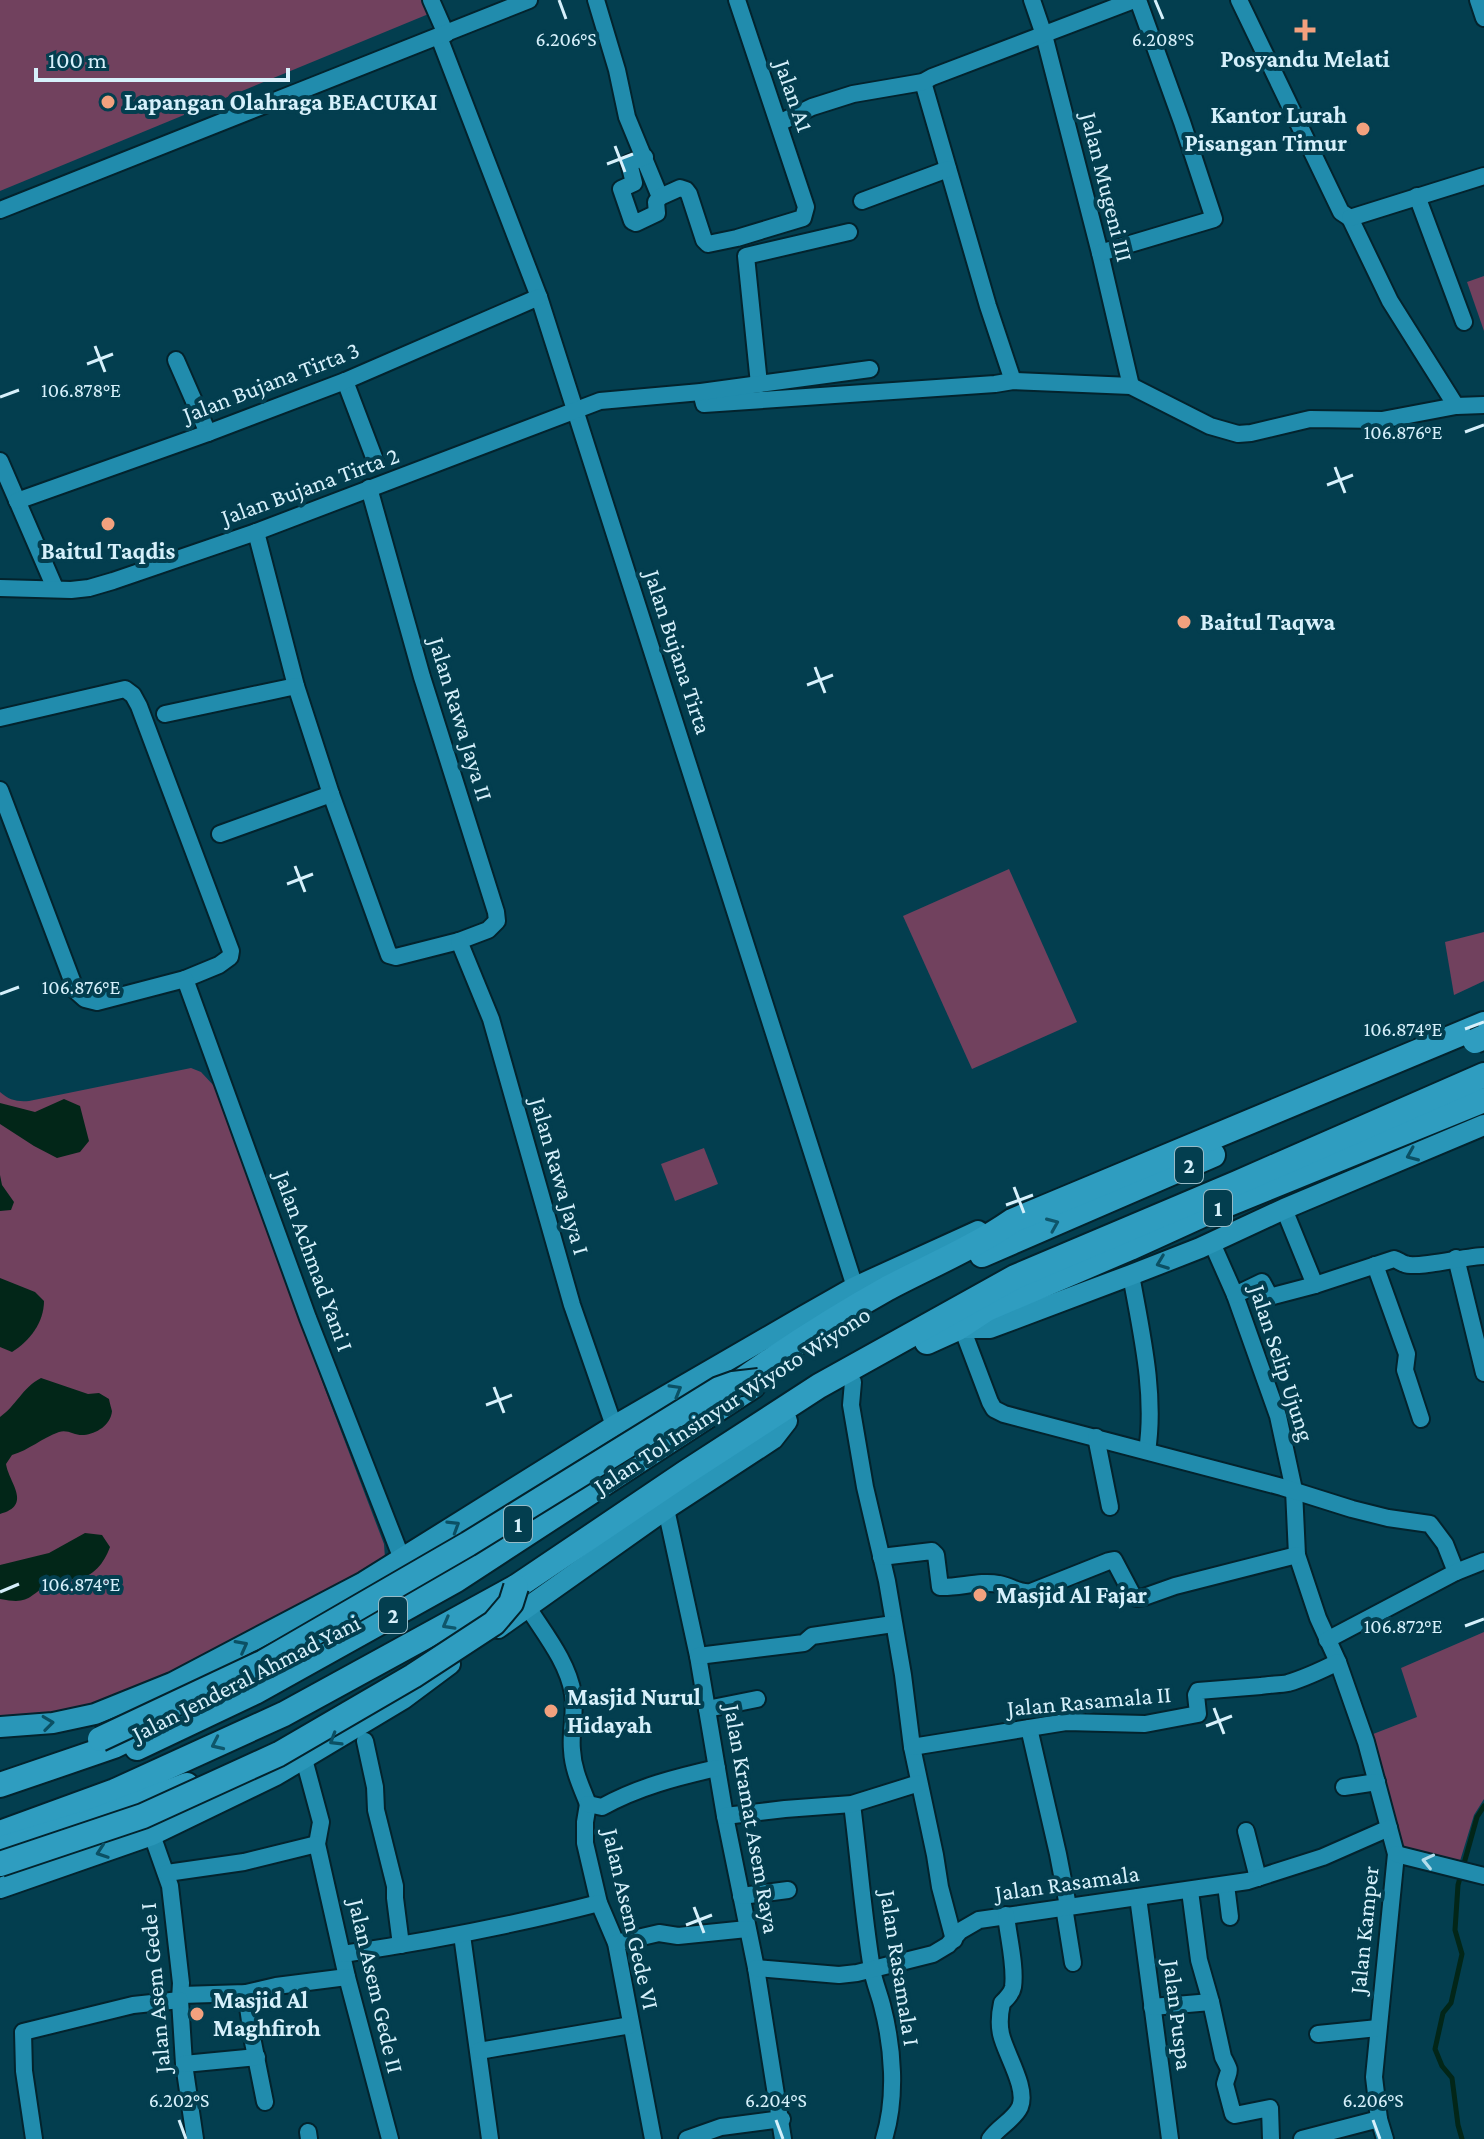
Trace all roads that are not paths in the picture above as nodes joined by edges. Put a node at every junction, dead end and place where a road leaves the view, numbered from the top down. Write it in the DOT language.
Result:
graph roads {
  1 [pos="431,0"];
  2 [pos="529,0"];
  3 [pos="596,0"];
  4 [pos="737,0"];
  5 [pos="1032,0"];
  6 [pos="1136,0"];
  7 [pos="1239,0"];
  8 [pos="1478,0"];
  9 [pos="1484,18"];
  10 [pos="1044,35"];
  11 [pos="443,36"];
  12 [pos="923,82"];
  13 [pos="779,123"];
  14 [pos="645,157"];
  15 [pos="948,169"];
  16 [pos="1484,176"];
  17 [pos="1417,196"];
  18 [pos="660,197"];
  19 [pos="862,201"];
  20 [pos="0,210"];
  21 [pos="1350,218"];
  22 [pos="849,232"];
  23 [pos="1100,253"];
  24 [pos="539,297"];
  25 [pos="1464,322"];
  26 [pos="176,360"];
  27 [pos="870,369"];
  28 [pos="345,381"];
  29 [pos="1013,381"];
  30 [pos="759,384"];
  31 [pos="1131,386"];
  32 [pos="701,392"];
  33 [pos="1484,405"];
  34 [pos="1456,406"];
  35 [pos="576,409"];
  36 [pos="208,433"];
  37 [pos="375,460"];
  38 [pos="0,461"];
  39 [pos="369,488"];
  40 [pos="17,501"];
  41 [pos="256,532"];
  42 [pos="0,588"];
  43 [pos="55,588"];
  44 [pos="296,686"];
  45 [pos="165,714"];
  46 [pos="0,718"];
  47 [pos="0,790"];
  48 [pos="331,794"];
  49 [pos="220,834"];
  50 [pos="459,941"];
  51 [pos="185,979"];
  52 [pos="1484,1012"];
  53 [pos="1480,1033"];
  54 [pos="1384,1067"];
  55 [pos="1484,1075"];
  56 [pos="1484,1089"];
  57 [pos="1484,1100"];
  58 [pos="1484,1125"];
  59 [pos="1237,1183"];
  60 [pos="1284,1209"];
  61 [pos="1012,1221"];
  62 [pos="1212,1243"];
  63 [pos="1484,1256"];
  64 [pos="1456,1258"];
  65 [pos="1375,1265"];
  66 [pos="1131,1275"];
  67 [pos="1315,1285"];
  68 [pos="855,1287"];
  69 [pos="1235,1295"];
  70 [pos="960,1328"];
  71 [pos="1484,1373"];
  72 [pos="759,1381"];
  73 [pos="853,1382"];
  74 [pos="1421,1419"];
  75 [pos="787,1421"];
  76 [pos="614,1426"];
  77 [pos="1096,1437"];
  78 [pos="1147,1451"];
  79 [pos="1294,1490"];
  80 [pos="1110,1507"];
  81 [pos="666,1509"];
  82 [pos="1297,1555"];
  83 [pos="881,1557"];
  84 [pos="402,1559"];
  85 [pos="1484,1561"];
  86 [pos="1456,1572"];
  87 [pos="522,1596"];
  88 [pos="893,1624"];
  89 [pos="1327,1640"];
  90 [pos="698,1656"];
  91 [pos="1338,1662"];
  92 [pos="757,1699"];
  93 [pos="707,1709"];
  94 [pos="0,1727"];
  95 [pos="1029,1728"];
  96 [pos="365,1741"];
  97 [pos="912,1747"];
  98 [pos="304,1759"];
  99 [pos="717,1768"];
  100 [pos="0,1771"];
  101 [pos="1377,1782"];
  102 [pos="919,1783"];
  103 [pos="0,1785"];
  104 [pos="1344,1787"];
  105 [pos="0,1799"];
  106 [pos="588,1804"];
  107 [pos="852,1804"];
  108 [pos="725,1816"];
  109 [pos="1389,1828"];
  110 [pos="1246,1831"];
  111 [pos="0,1833"];
  112 [pos="152,1835"];
  113 [pos="317,1844"];
  114 [pos="0,1849"];
  115 [pos="1396,1854"];
  116 [pos="0,1864"];
  117 [pos="1470,1871"];
  118 [pos="167,1873"];
  119 [pos="1258,1878"];
  120 [pos="1226,1885"];
  121 [pos="0,1888"];
  122 [pos="788,1890"];
  123 [pos="1190,1891"];
  124 [pos="741,1896"];
  125 [pos="1138,1897"];
  126 [pos="599,1903"];
  127 [pos="1066,1906"];
  128 [pos="1006,1915"];
  129 [pos="1230,1917"];
  130 [pos="747,1929"];
  131 [pos="462,1935"];
  132 [pos="954,1940"];
  133 [pos="616,1943"];
  134 [pos="401,1945"];
  135 [pos="343,1954"];
  136 [pos="1073,1963"];
  137 [pos="756,1968"];
  138 [pos="872,1969"];
  139 [pos="347,1977"];
  140 [pos="246,1993"];
  141 [pos="180,1998"];
  142 [pos="1211,2002"];
  143 [pos="1152,2007"];
  144 [pos="631,2025"];
  145 [pos="1378,2028"];
  146 [pos="1318,2034"];
  147 [pos="479,2051"];
  148 [pos="257,2057"];
  149 [pos="184,2064"];
  150 [pos="265,2102"];
  151 [pos="782,2119"];
  152 [pos="1379,2119"];
  153 [pos="34,2139"];
  154 [pos="195,2139"];
  155 [pos="390,2139"];
  156 [pos="490,2139"];
  157 [pos="653,2139"];
  158 [pos="687,2139"];
  159 [pos="783,2139"];
  160 [pos="884,2139"];
  161 [pos="990,2139"];
  162 [pos="1170,2139"];
  163 [pos="1271,2139"];
  164 [pos="1302,2139"];
  165 [pos="1385,2139"];
  1 -- 11 [label="street, Jalan Bujana Tirta"];
  2 -- 11 [label="street"];
  3 -- 14 [label="street"];
  4 -- 13 [label="street, Jalan A1"];
  5 -- 10 [label="street, Jalan Mugeni III"];
  6 -- 10 [label="street"];
  6 -- 23 [label="street"];
  7 -- 21 [label="street"];
  8 -- 9 [label="street"];
  10 -- 12 [label="street"];
  10 -- 23 [label="street, Jalan Mugeni III"];
  11 -- 20 [label="street"];
  11 -- 24 [label="street, Jalan Bujana Tirta"];
  12 -- 13 [label="street"];
  12 -- 15 [label="street"];
  13 -- 18 [label="street, Jalan A1"];
  14 -- 18 [label="street"];
  14 -- 18 [label="street"];
  15 -- 19 [label="street"];
  15 -- 29 [label="street"];
  16 -- 17 [label="street"];
  17 -- 21 [label="street"];
  17 -- 25 [label="street"];
  21 -- 34 [label="street"];
  22 -- 30 [label="street"];
  23 -- 31 [label="street, Jalan Mugeni III"];
  24 -- 28 [label="street, Jalan Bujana Tirta 3"];
  24 -- 35 [label="street, Jalan Bujana Tirta"];
  26 -- 36 [label="street"];
  27 -- 30 [label="street, Jalan Bujana Tirta 2"];
  28 -- 36 [label="street, Jalan Bujana Tirta 3"];
  28 -- 37 [label="street"];
  29 -- 31 [label="street"];
  29 -- 32 [label="street"];
  30 -- 32 [label="street, Jalan Bujana Tirta 2"];
  31 -- 34 [label="street"];
  32 -- 35 [label="street, Jalan Bujana Tirta 2"];
  33 -- 34 [label="street"];
  35 -- 39 [label="street, Jalan Bujana Tirta 2"];
  35 -- 68 [label="street, Jalan Bujana Tirta"];
  36 -- 40 [label="street, Jalan Bujana Tirta 3"];
  38 -- 40 [label="street"];
  39 -- 41 [label="street, Jalan Bujana Tirta 2"];
  39 -- 50 [label="street, Jalan Rawa Jaya II"];
  40 -- 43 [label="street"];
  41 -- 43 [label="street, Jalan Bujana Tirta 2"];
  41 -- 44 [label="street"];
  42 -- 43 [label="street, Jalan Bujana Tirta 2"];
  44 -- 45 [label="street"];
  44 -- 48 [label="street"];
  46 -- 51 [label="street"];
  47 -- 51 [label="street"];
  48 -- 49 [label="street"];
  48 -- 50 [label="street, Jalan Rawa Jaya II"];
  50 -- 76 [label="street, Jalan Rawa Jaya I"];
  51 -- 84 [label="street, Jalan Achmad Yani I"];
  52 -- 54 [label="main road, Jalan Jenderal Ahmad Yani / 1"];
  53 -- 54 [label="highway, Jalan Jenderal Ahmad Yani / 1"];
  72 -- 53 [label="highway, Jalan Tol Insinyur Wiyoto Wiyono / 2, one-way, bridge"];
  54 -- 61 [label="highway, Jalan Jenderal Ahmad Yani / 1"];
  55 -- 59 [label="highway, Jalan Tol Insinyur Wiyoto Wiyono / 2"];
  56 -- 59 [label="highway"];
  57 -- 70 [label="highway, 1"];
  58 -- 60 [label="main road, 1, one-way"];
  59 -- 87 [label="highway, Jalan Tol Insinyur Wiyoto Wiyono / 2"];
  60 -- 62 [label="main road, 1"];
  60 -- 67 [label="street"];
  61 -- 68 [label="main road, Jalan Jenderal Ahmad Yani / 1"];
  61 -- 103 [label="highway, Jalan Jenderal Ahmad Yani / 1"];
  62 -- 66 [label="main road, 1, one-way"];
  62 -- 69 [label="street, Jalan Selip Ujung"];
  63 -- 64 [label="street"];
  64 -- 65 [label="street"];
  64 -- 71 [label="street"];
  65 -- 67 [label="street"];
  65 -- 74 [label="street"];
  66 -- 70 [label="main road, 1"];
  66 -- 78 [label="street"];
  67 -- 69 [label="street"];
  76 -- 68 [label="main road, Jalan Jenderal Ahmad Yani / 1, one-way"];
  69 -- 79 [label="street, Jalan Selip Ujung"];
  70 -- 73 [label="highway, 1"];
  70 -- 77 [label="street"];
  72 -- 100 [label="highway, bridge"];
  72 -- 105 [label="highway, Jalan Tol Insinyur Wiyoto Wiyono / 2"];
  73 -- 75 [label="highway, 1"];
  73 -- 83 [label="street"];
  75 -- 81 [label="main road, 1"];
  75 -- 114 [label="highway, 1"];
  84 -- 76 [label="main road, Jalan Jenderal Ahmad Yani / 1, one-way"];
  77 -- 78 [label="street"];
  77 -- 80 [label="street"];
  78 -- 79 [label="street"];
  79 -- 82 [label="street, Jalan Selip Ujung"];
  79 -- 86 [label="street"];
  81 -- 87 [label="main road, 1"];
  81 -- 90 [label="street, Jalan Kramat Asem Raya"];
  82 -- 83 [label="street"];
  82 -- 89 [label="street, Jalan Selip Ujung"];
  83 -- 88 [label="street"];
  94 -- 84 [label="main road, Jalan Jenderal Ahmad Yani / 1, one-way"];
  85 -- 86 [label="street"];
  86 -- 89 [label="street"];
  87 -- 98 [label="main road, 1, one-way"];
  87 -- 106 [label="street"];
  87 -- 111 [label="highway, Jalan Tol Insinyur Wiyoto Wiyono / 2, one-way"];
  87 -- 116 [label="highway, bridge"];
  88 -- 90 [label="street"];
  88 -- 97 [label="street"];
  89 -- 91 [label="street, Jalan Kamper"];
  90 -- 93 [label="street, Jalan Kramat Asem Raya"];
  91 -- 95 [label="street, Jalan Rasamala II"];
  91 -- 101 [label="street, Jalan Kamper"];
  92 -- 93 [label="street"];
  93 -- 99 [label="street, Jalan Kramat Asem Raya"];
  95 -- 97 [label="street, Jalan Rasamala II"];
  95 -- 127 [label="street"];
  96 -- 134 [label="street"];
  97 -- 102 [label="street"];
  98 -- 112 [label="main road, 1"];
  98 -- 113 [label="street, Jalan Asem Gede II"];
  99 -- 106 [label="street"];
  99 -- 108 [label="street, Jalan Kramat Asem Raya"];
  101 -- 104 [label="street"];
  101 -- 109 [label="street, Jalan Kamper"];
  102 -- 107 [label="street"];
  102 -- 132 [label="street"];
  106 -- 126 [label="street, Jalan Asem Gede VI"];
  107 -- 108 [label="street"];
  107 -- 138 [label="street, Jalan Rasamala I"];
  108 -- 124 [label="street, Jalan Kramat Asem Raya"];
  109 -- 115 [label="street, Jalan Kamper"];
  109 -- 119 [label="street, Jalan Rasamala"];
  110 -- 119 [label="street"];
  112 -- 118 [label="street, Jalan Asem Gede I"];
  112 -- 121 [label="main road, 1, one-way"];
  113 -- 118 [label="street"];
  113 -- 135 [label="street, Jalan Asem Gede II"];
  117 -- 115 [label="street, one-way"];
  115 -- 145 [label="street, Jalan Kamper"];
  118 -- 141 [label="street, Jalan Asem Gede I"];
  119 -- 120 [label="street, Jalan Rasamala"];
  120 -- 123 [label="street, Jalan Rasamala"];
  120 -- 129 [label="street"];
  122 -- 124 [label="street"];
  123 -- 125 [label="street, Jalan Rasamala"];
  123 -- 142 [label="street"];
  124 -- 130 [label="street, Jalan Kramat Asem Raya"];
  125 -- 127 [label="street, Jalan Rasamala"];
  125 -- 143 [label="street, Jalan Puspa"];
  126 -- 131 [label="street"];
  126 -- 133 [label="street, Jalan Asem Gede VI"];
  127 -- 128 [label="street, Jalan Rasamala"];
  127 -- 136 [label="street"];
  128 -- 132 [label="street, Jalan Rasamala"];
  128 -- 161 [label="street"];
  130 -- 133 [label="street"];
  130 -- 137 [label="street, Jalan Kramat Asem Raya"];
  131 -- 134 [label="street"];
  131 -- 147 [label="street"];
  132 -- 138 [label="street, Jalan Rasamala"];
  133 -- 144 [label="street, Jalan Asem Gede VI"];
  134 -- 135 [label="street"];
  135 -- 139 [label="street, Jalan Asem Gede II"];
  137 -- 138 [label="street, Jalan Rasamala"];
  137 -- 151 [label="street, Jalan Kramat Asem Raya"];
  138 -- 160 [label="street, Jalan Rasamala I"];
  139 -- 140 [label="street"];
  139 -- 155 [label="street, Jalan Asem Gede II"];
  140 -- 141 [label="street"];
  140 -- 148 [label="street"];
  141 -- 149 [label="street, Jalan Asem Gede I"];
  141 -- 153 [label="street"];
  142 -- 143 [label="street"];
  142 -- 163 [label="street"];
  143 -- 162 [label="street, Jalan Puspa"];
  144 -- 147 [label="street"];
  144 -- 157 [label="street, Jalan Asem Gede VI"];
  145 -- 146 [label="street"];
  145 -- 152 [label="street, Jalan Kamper"];
  147 -- 156 [label="street"];
  148 -- 149 [label="street"];
  148 -- 150 [label="street"];
  149 -- 154 [label="street, Jalan Asem Gede I"];
  151 -- 158 [label="street"];
  151 -- 159 [label="street, Jalan Kramat Asem Raya"];
  152 -- 164 [label="street"];
  152 -- 165 [label="street, Jalan Kamper"];
}
